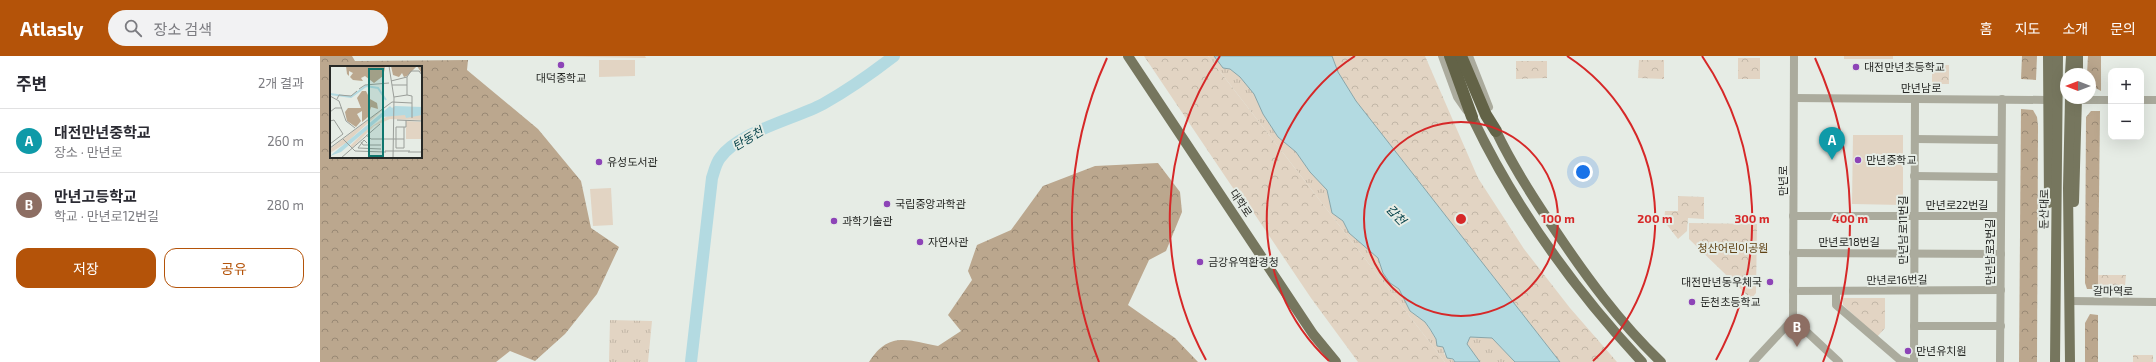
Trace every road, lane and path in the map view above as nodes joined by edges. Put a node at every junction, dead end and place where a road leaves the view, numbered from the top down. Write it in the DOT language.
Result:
graph roads {
  1 [pos="1128,56"];
  2 [pos="1442,56"];
  3 [pos="1450,56"];
  4 [pos="1461,56"];
  5 [pos="1469,56"];
  6 [pos="1794,56"];
  7 [pos="2048,56"];
  8 [pos="2058,56"];
  9 [pos="2071,56"];
  10 [pos="2078,56"];
  11 [pos="2070,68"];
  12 [pos="2078,68"];
  13 [pos="1794,98"];
  14 [pos="1915,99"];
  15 [pos="2002,99"];
  16 [pos="2048,100"];
  17 [pos="2096,100"];
  18 [pos="2108,100"];
  19 [pos="2144,100"];
  20 [pos="2156,100"];
  21 [pos="2075,104"];
  22 [pos="1472,118"];
  23 [pos="1496,131"];
  24 [pos="1915,139"];
  25 [pos="2002,140"];
  26 [pos="1914,176"];
  27 [pos="2001,177"];
  28 [pos="1793,216"];
  29 [pos="1914,216"];
  30 [pos="2001,216"];
  31 [pos="2056,218"];
  32 [pos="1793,253"];
  33 [pos="1914,253"];
  34 [pos="2001,254"];
  35 [pos="2001,290"];
  36 [pos="1793,291"];
  37 [pos="1914,291"];
  38 [pos="1836,292"];
  39 [pos="2069,301"];
  40 [pos="2156,302"];
  41 [pos="1793,319"];
  42 [pos="1914,326"];
  43 [pos="2001,326"];
  44 [pos="1336,362"];
  45 [pos="1642,362"];
  46 [pos="1661,362"];
  47 [pos="1752,362"];
  48 [pos="1839,362"];
  49 [pos="1908,362"];
  50 [pos="1914,362"];
  51 [pos="2000,362"];
  52 [pos="2055,362"];
  53 [pos="2070,362"];
  1 -- 44 [label="main road, 대학로"];
  2 -- 22 [label="street"];
  3 -- 22 [label="highway"];
  4 -- 23 [label="highway"];
  5 -- 23 [label="street"];
  6 -- 13 [label="street, 만년로"];
  7 -- 16 [label="main road"];
  8 -- 31 [label="main road, 둔산대로"];
  9 -- 11 [label="main road"];
  10 -- 12 [label="main road"];
  13 -- 14 [label="street, 만년남로"];
  13 -- 28 [label="street, 만년로"];
  14 -- 15 [label="street, 만년남로"];
  14 -- 24 [label="street, 만년남로11번길"];
  15 -- 16 [label="street, 만년남로"];
  15 -- 25 [label="street, 만년남로3번길"];
  16 -- 31 [label="main road"];
  17 -- 18 [label="street"];
  19 -- 20 [label="street"];
  21 -- 39 [label="main road"];
  22 -- 45 [label="main road"];
  23 -- 46 [label="main road"];
  24 -- 25 [label="street"];
  24 -- 26 [label="street, 만년남로11번길"];
  25 -- 27 [label="street, 만년남로3번길"];
  26 -- 27 [label="street"];
  26 -- 29 [label="street, 만년남로11번길"];
  27 -- 30 [label="street, 만년남로3번길"];
  28 -- 29 [label="street, 만년로22번길"];
  28 -- 32 [label="street, 만년로"];
  29 -- 30 [label="street, 만년로22번길"];
  29 -- 33 [label="street, 만년남로11번길"];
  30 -- 34 [label="street, 만년남로3번길"];
  31 -- 52 [label="main road, 둔산대로"];
  32 -- 33 [label="street, 만년로18번길"];
  32 -- 36 [label="street, 만년로"];
  33 -- 34 [label="street, 만년로18번길"];
  33 -- 37 [label="street, 만년남로11번길"];
  34 -- 35 [label="street, 만년남로3번길"];
  35 -- 37 [label="street, 만년로16번길"];
  35 -- 43 [label="street, 만년남로3번길"];
  36 -- 38 [label="street, 만년로16번길"];
  36 -- 41 [label="street, 만년로"];
  37 -- 38 [label="street, 만년로16번길"];
  37 -- 42 [label="street, 만년남로11번길"];
  38 -- 49 [label="street"];
  39 -- 40 [label="street, 갈마역로"];
  39 -- 53 [label="main road"];
  41 -- 47 [label="street"];
  41 -- 48 [label="street"];
  42 -- 43 [label="street"];
  42 -- 50 [label="street, 만년남로11번길"];
  43 -- 51 [label="street, 만년남로3번길"];
}
